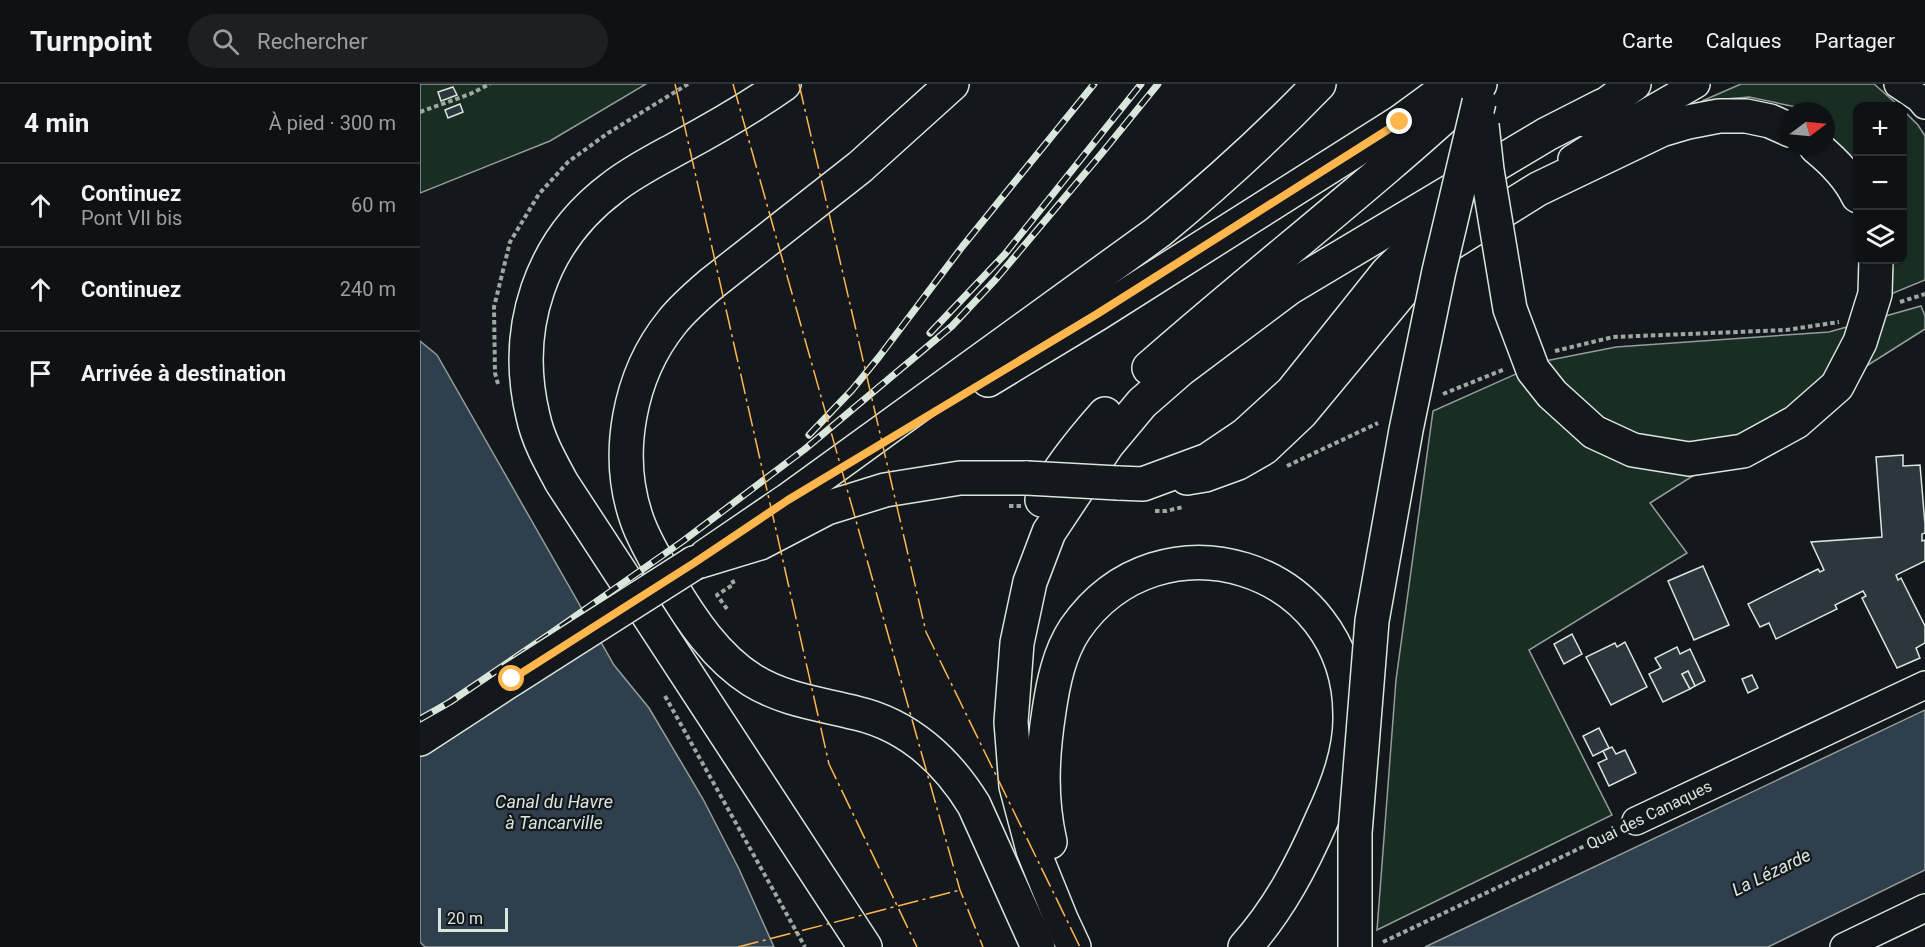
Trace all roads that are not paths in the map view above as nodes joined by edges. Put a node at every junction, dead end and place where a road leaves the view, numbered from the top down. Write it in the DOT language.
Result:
graph roads {
  1 [pos="784,84"];
  2 [pos="952,84"];
  3 [pos="1319,84"];
  4 [pos="1452,84"];
  5 [pos="1634,84"];
  6 [pos="1696,84"];
  7 [pos="1898,84"];
  8 [pos="1481,90"];
  9 [pos="1925,105"];
  10 [pos="1602,106"];
  11 [pos="1781,126"];
  12 [pos="1827,156"];
  13 [pos="1853,187"];
  14 [pos="1432,255"];
  15 [pos="1876,264"];
  16 [pos="1130,483"];
  17 [pos="788,500"];
  18 [pos="694,563"];
  19 [pos="1925,685"];
  20 [pos="420,739"];
  21 [pos="1636,821"];
  22 [pos="1925,908"];
  23 [pos="865,947"];
  24 [pos="1038,947"];
  25 [pos="1047,947"];
  26 [pos="1074,947"];
  27 [pos="1081,947"];
  28 [pos="1245,947"];
  29 [pos="1355,947"];
  30 [pos="1844,947"];
  1 -- 23 [label="main road"];
  2 -- 24 [label="main road"];
  3 -- 17 [label="main road"];
  4 -- 17 [label="main road"];
  5 -- 10 [label="main road"];
  6 -- 14 [label="street"];
  7 -- 9 [label="street"];
  8 -- 15 [label="main road, bridge"];
  8 -- 25 [label="main road"];
  8 -- 29 [label="main road, bridge"];
  10 -- 16 [label="main road"];
  10 -- 26 [label="main road"];
  11 -- 14 [label="main road"];
  12 -- 13 [label="main road"];
  14 -- 16 [label="main road"];
  16 -- 18 [label="main road, bridge"];
  17 -- 18 [label="main road"];
  18 -- 20 [label="main road, bridge"];
  19 -- 21 [label="street, Quai des Canaques"];
  22 -- 30 [label="street"];
  27 -- 28 [label="main road"];
}
